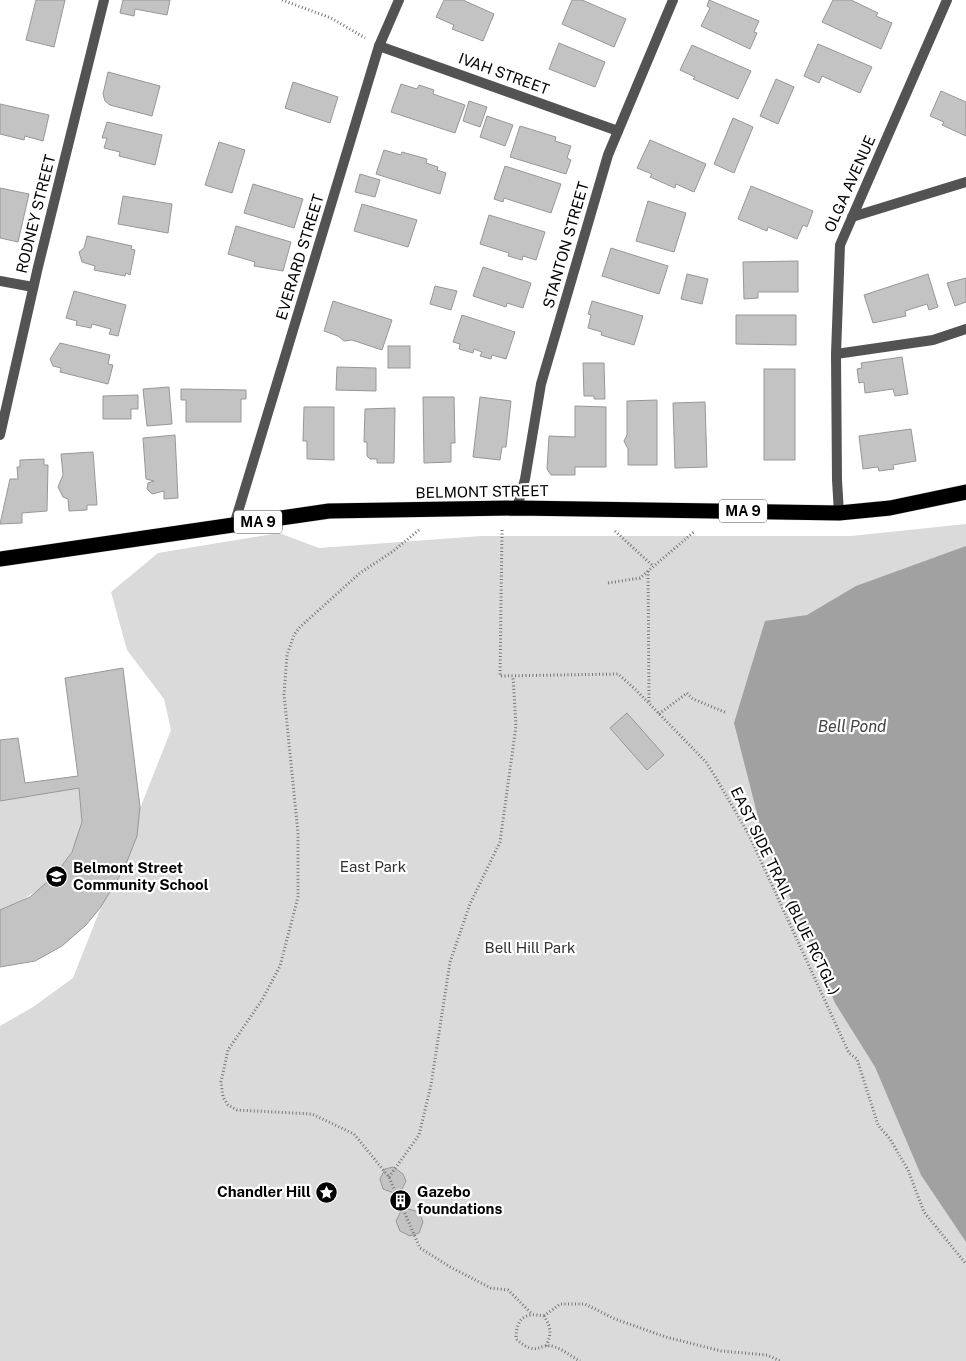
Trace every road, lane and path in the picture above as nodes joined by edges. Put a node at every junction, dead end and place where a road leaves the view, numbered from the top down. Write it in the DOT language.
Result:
graph roads {
  1 [pos="104,0"];
  2 [pos="282,0"];
  3 [pos="399,0"];
  4 [pos="673,0"];
  5 [pos="947,0"];
  6 [pos="379,46"];
  7 [pos="618,131"];
  8 [pos="966,182"];
  9 [pos="852,218"];
  10 [pos="0,281"];
  11 [pos="33,287"];
  12 [pos="966,329"];
  13 [pos="836,354"];
  14 [pos="0,435"];
  15 [pos="966,492"];
  16 [pos="518,508"];
  17 [pos="839,512"];
  18 [pos="234,525"];
  19 [pos="419,530"];
  20 [pos="502,530"];
  21 [pos="615,532"];
  22 [pos="695,532"];
  23 [pos="0,559"];
  24 [pos="653,566"];
  25 [pos="648,571"];
  26 [pos="608,583"];
  27 [pos="513,676"];
  28 [pos="649,703"];
  29 [pos="726,713"];
  30 [pos="659,714"];
  31 [pos="389,1177"];
  32 [pos="966,1264"];
  33 [pos="532,1314"];
  34 [pos="544,1316"];
  35 [pos="546,1346"];
  36 [pos="580,1361"];
  37 [pos="780,1361"];
  1 -- 11 [label="street, RODNEY STREET"];
  2 -- 6 [label="path"];
  3 -- 6 [label="street, EVERARD STREET"];
  4 -- 7 [label="street, STANTON STREET"];
  5 -- 9 [label="street, OLGA AVENUE"];
  6 -- 7 [label="street, IVAH STREET"];
  6 -- 18 [label="street, EVERARD STREET"];
  7 -- 16 [label="street, STANTON STREET"];
  8 -- 9 [label="street"];
  9 -- 13 [label="street, OLGA AVENUE"];
  10 -- 11 [label="street"];
  11 -- 14 [label="street, RODNEY STREET"];
  12 -- 13 [label="street"];
  13 -- 17 [label="street, OLGA AVENUE"];
  15 -- 17 [label="highway, BELMONT STREET / MA 9"];
  16 -- 17 [label="highway, BELMONT STREET / MA 9"];
  16 -- 18 [label="highway, BELMONT STREET / MA 9"];
  18 -- 23 [label="highway, BELMONT STREET / MA 9"];
  19 -- 31 [label="path"];
  20 -- 27 [label="path"];
  21 -- 24 [label="path"];
  22 -- 24 [label="path"];
  24 -- 25 [label="path"];
  25 -- 26 [label="path"];
  25 -- 28 [label="path"];
  27 -- 28 [label="path, EAST SIDE TRAIL (BLUE RCTGL.)"];
  27 -- 31 [label="path"];
  28 -- 30 [label="path, EAST SIDE TRAIL (BLUE RCTGL.)"];
  29 -- 30 [label="path"];
  30 -- 32 [label="path, EAST SIDE TRAIL (BLUE RCTGL.)"];
  31 -- 33 [label="path"];
  33 -- 34 [label="path"];
  33 -- 35 [label="path"];
  34 -- 35 [label="path"];
  34 -- 37 [label="path"];
  35 -- 36 [label="path"];
}
